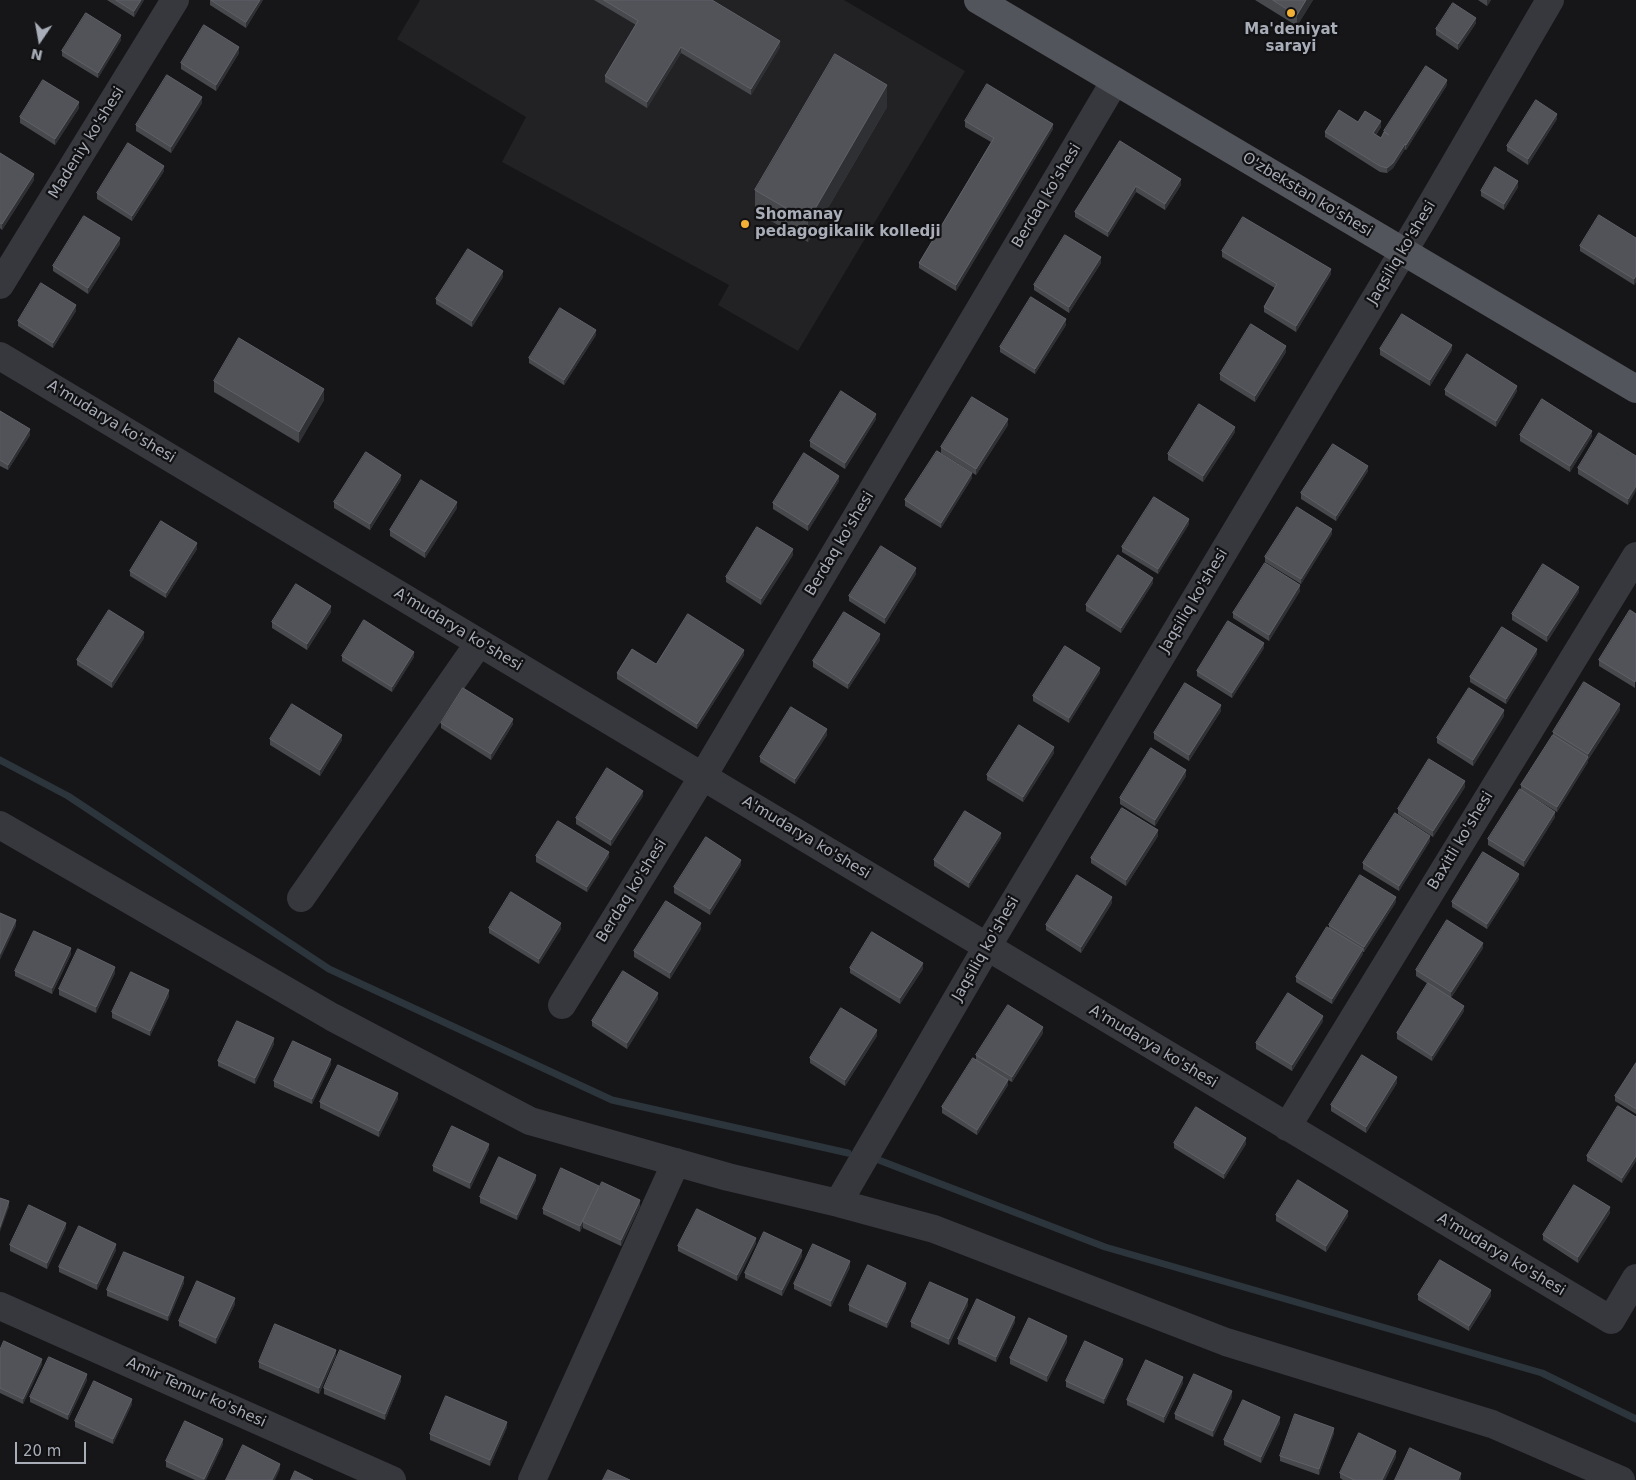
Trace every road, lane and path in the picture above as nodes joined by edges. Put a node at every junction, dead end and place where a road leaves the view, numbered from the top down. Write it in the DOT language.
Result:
graph roads {
  1 [pos="175,0"];
  2 [pos="978,0"];
  3 [pos="1550,0"];
  4 [pos="1115,81"];
  5 [pos="1402,252"];
  6 [pos="0,285"];
  7 [pos="0,356"];
  8 [pos="1636,389"];
  9 [pos="1636,556"];
  10 [pos="479,643"];
  11 [pos="703,776"];
  12 [pos="0,825"];
  13 [pos="301,898"];
  14 [pos="986,947"];
  15 [pos="562,1005"];
  16 [pos="1287,1127"];
  17 [pos="676,1162"];
  18 [pos="838,1202"];
  19 [pos="1636,1278"];
  20 [pos="0,1306"];
  21 [pos="392,1480"];
  22 [pos="532,1480"];
  23 [pos="1621,1480"];
  1 -- 6 [label="street, Madeniy ko'shesi"];
  2 -- 4 [label="main road, O'zbekstan ko'shesi"];
  3 -- 5 [label="street, Jaqsiliq ko'shesi"];
  4 -- 5 [label="main road, O'zbekstan ko'shesi"];
  4 -- 11 [label="street, Berdaq ko'shesi"];
  5 -- 8 [label="main road, O'zbekstan ko'shesi"];
  5 -- 14 [label="street, Jaqsiliq ko'shesi"];
  7 -- 10 [label="street, A'mudarya ko'shesi"];
  9 -- 16 [label="street, Baxitli ko'shesi"];
  10 -- 11 [label="street, A'mudarya ko'shesi"];
  10 -- 13 [label="street"];
  11 -- 14 [label="street, A'mudarya ko'shesi"];
  11 -- 15 [label="street, Berdaq ko'shesi"];
  12 -- 17 [label="street"];
  14 -- 16 [label="street, A'mudarya ko'shesi"];
  14 -- 18 [label="street, Jaqsiliq ko'shesi"];
  16 -- 19 [label="street, A'mudarya ko'shesi"];
  17 -- 18 [label="street"];
  17 -- 22 [label="street"];
  18 -- 23 [label="street"];
  20 -- 21 [label="street, Amir Temur ko'shesi"];
}
